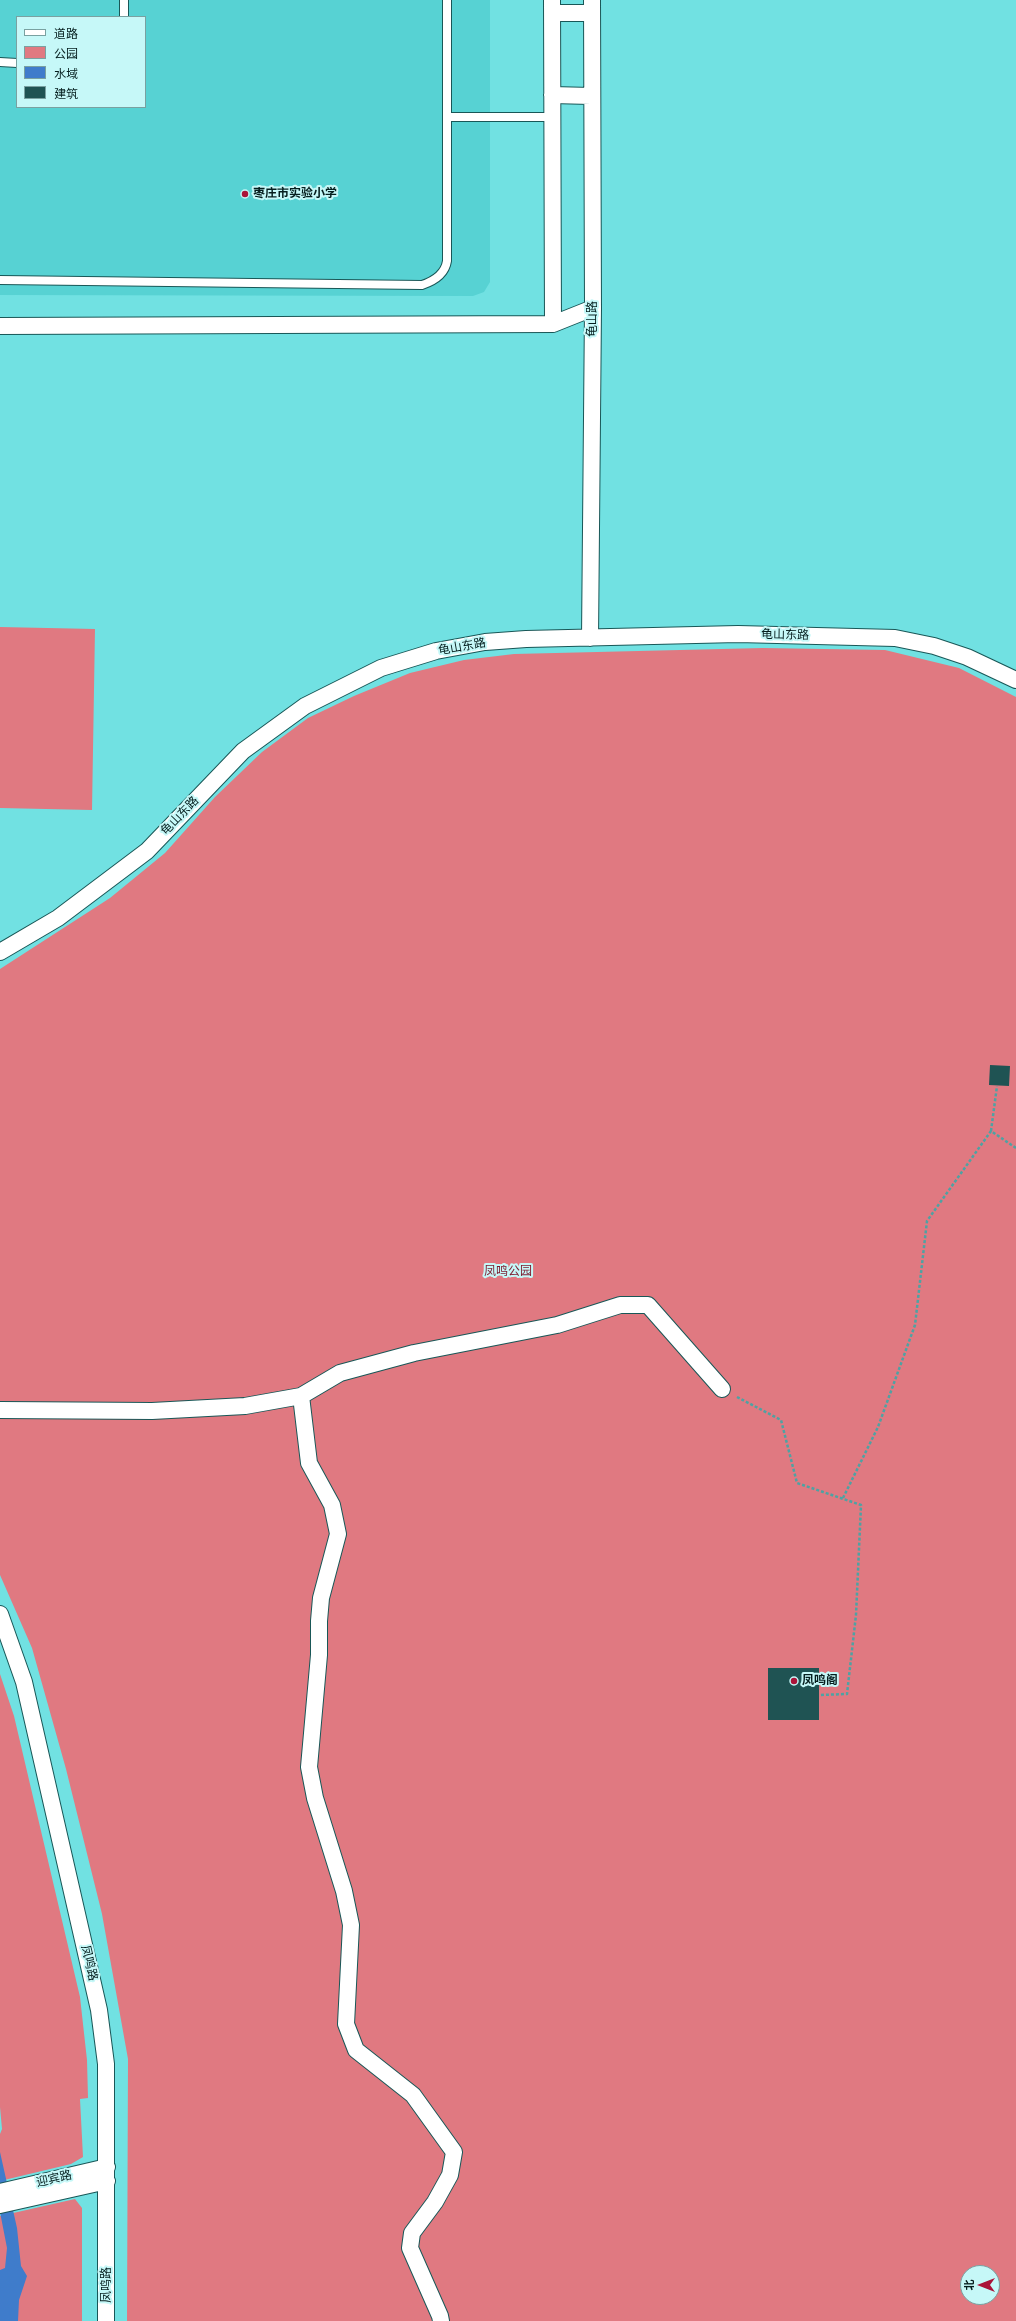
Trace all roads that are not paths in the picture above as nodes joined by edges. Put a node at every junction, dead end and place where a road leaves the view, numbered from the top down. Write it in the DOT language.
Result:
graph roads {
  1 [pos="124,0"];
  2 [pos="447,0"];
  3 [pos="552,7"];
  4 [pos="592,7"];
  5 [pos="124,16"];
  6 [pos="0,62"];
  7 [pos="16,63"];
  8 [pos="552,95"];
  9 [pos="591,96"];
  10 [pos="447,117"];
  11 [pos="552,117"];
  12 [pos="0,280"];
  13 [pos="593,308"];
  14 [pos="553,324"];
  15 [pos="0,326"];
  16 [pos="590,638"];
  17 [pos="1016,680"];
  18 [pos="0,952"];
  19 [pos="722,1389"];
  20 [pos="301,1396"];
  21 [pos="0,1410"];
  22 [pos="0,1614"];
  23 [pos="107,2174"];
  24 [pos="0,2192"];
  25 [pos="0,2205"];
  26 [pos="106,2321"];
  27 [pos="441,2321"];
  1 -- 5 [label="lane"];
  2 -- 10 [label="lane"];
  3 -- 4 [label="street"];
  3 -- 8 [label="street"];
  4 -- 9 [label="street, 龟山路"];
  6 -- 7 [label="lane"];
  8 -- 9 [label="street"];
  8 -- 11 [label="street"];
  9 -- 13 [label="street, 龟山路"];
  10 -- 11 [label="lane"];
  10 -- 12 [label="lane"];
  11 -- 14 [label="street"];
  13 -- 14 [label="street"];
  13 -- 16 [label="street, 龟山路"];
  14 -- 15 [label="street"];
  16 -- 17 [label="street, 龟山东路"];
  16 -- 18 [label="street, 龟山东路"];
  19 -- 20 [label="street"];
  20 -- 21 [label="street"];
  20 -- 27 [label="street"];
  22 -- 23 [label="street, 凤鸣路"];
  23 -- 24 [label="street, 迎宾路"];
  23 -- 25 [label="street, 迎宾路"];
  23 -- 26 [label="street, 凤鸣路"];
}
